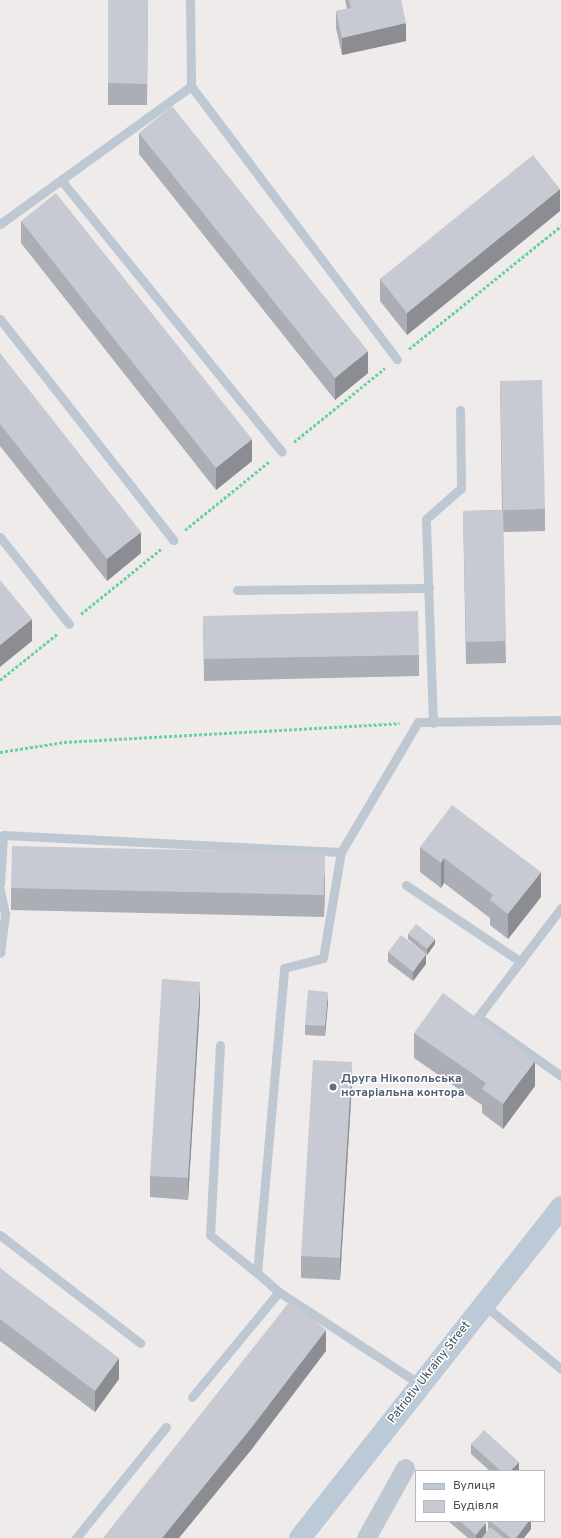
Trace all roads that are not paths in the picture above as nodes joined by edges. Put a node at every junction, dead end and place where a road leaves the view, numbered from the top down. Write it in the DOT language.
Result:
graph roads {
  1 [pos="190,0"];
  2 [pos="191,86"];
  3 [pos="61,180"];
  4 [pos="0,224"];
  5 [pos="0,319"];
  6 [pos="397,358"];
  7 [pos="460,410"];
  8 [pos="282,452"];
  9 [pos="0,537"];
  10 [pos="173,540"];
  11 [pos="429,588"];
  12 [pos="237,590"];
  13 [pos="69,624"];
  14 [pos="561,720"];
  15 [pos="433,722"];
  16 [pos="341,852"];
  17 [pos="0,884"];
  18 [pos="406,884"];
  19 [pos="0,890"];
  20 [pos="561,908"];
  21 [pos="0,953"];
  22 [pos="521,962"];
  23 [pos="220,1045"];
  24 [pos="561,1076"];
  25 [pos="561,1207"];
  26 [pos="0,1235"];
  27 [pos="257,1273"];
  28 [pos="279,1292"];
  29 [pos="484,1305"];
  30 [pos="140,1343"];
  31 [pos="561,1369"];
  32 [pos="421,1385"];
  33 [pos="192,1397"];
  34 [pos="166,1427"];
  35 [pos="405,1468"];
  36 [pos="76,1538"];
  37 [pos="300,1538"];
  38 [pos="366,1538"];
  1 -- 2 [label="lane"];
  2 -- 3 [label="lane"];
  2 -- 6 [label="lane"];
  3 -- 4 [label="lane"];
  3 -- 8 [label="lane"];
  5 -- 10 [label="lane"];
  7 -- 11 [label="lane"];
  9 -- 13 [label="lane"];
  11 -- 12 [label="lane"];
  11 -- 15 [label="lane"];
  14 -- 15 [label="lane"];
  15 -- 16 [label="lane"];
  16 -- 17 [label="lane"];
  16 -- 27 [label="lane"];
  18 -- 22 [label="lane"];
  19 -- 21 [label="lane"];
  20 -- 22 [label="lane"];
  22 -- 24 [label="lane"];
  23 -- 27 [label="lane"];
  25 -- 29 [label="main road, Patriotiv Ukrainy Street"];
  26 -- 30 [label="lane"];
  27 -- 28 [label="lane"];
  28 -- 32 [label="lane"];
  28 -- 33 [label="lane"];
  29 -- 31 [label="lane"];
  29 -- 32 [label="main road, Patriotiv Ukrainy Street"];
  32 -- 37 [label="main road, Patriotiv Ukrainy Street"];
  34 -- 36 [label="lane"];
  35 -- 38 [label="street"];
}
